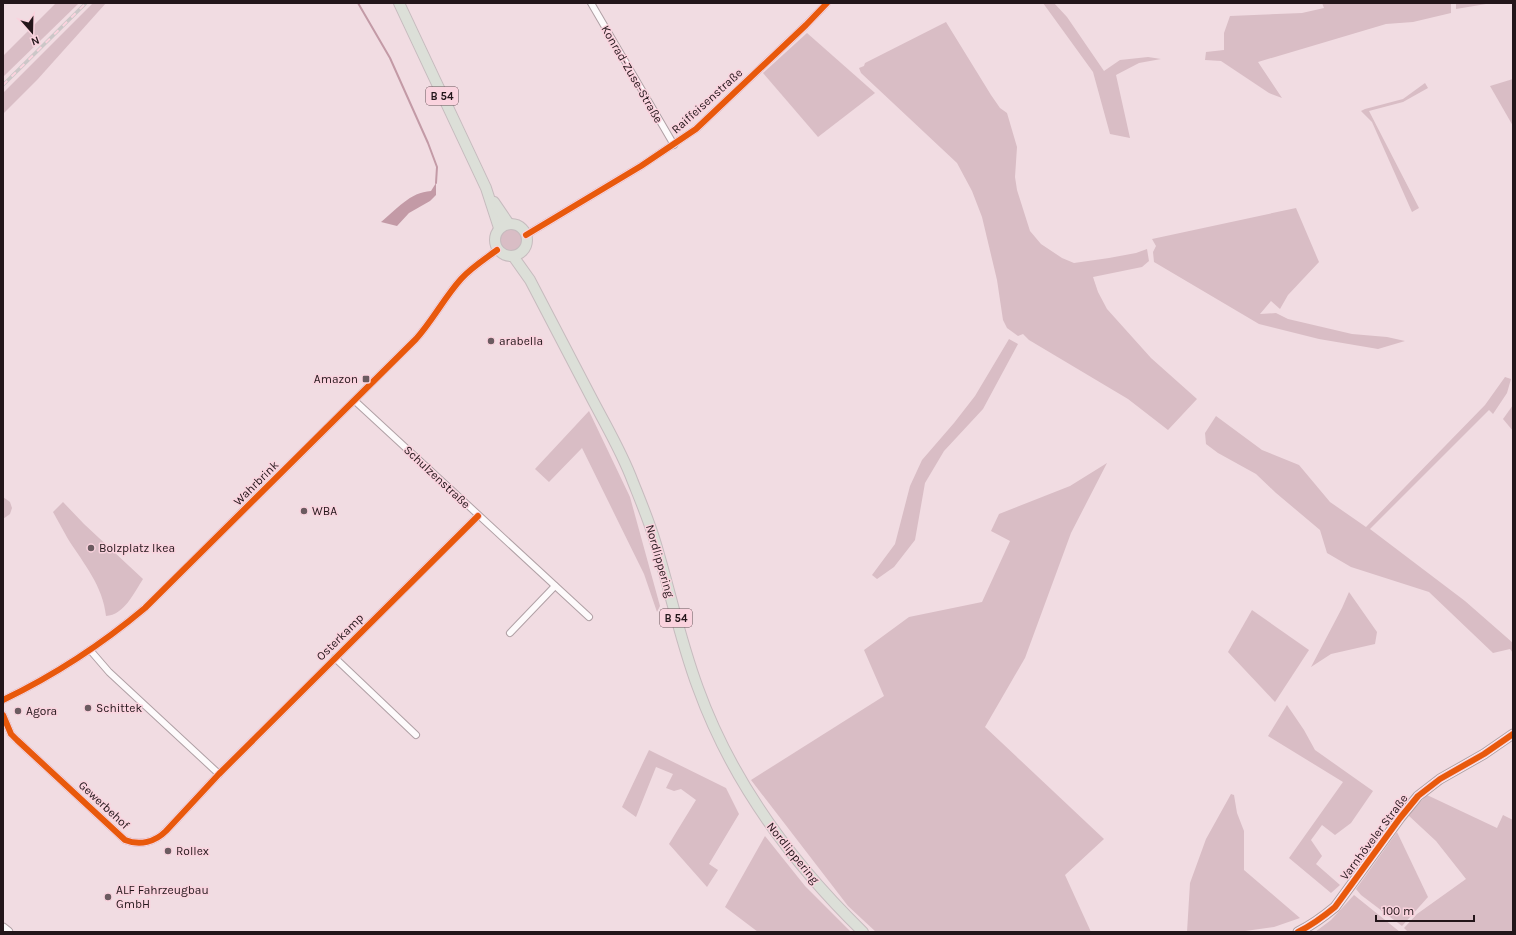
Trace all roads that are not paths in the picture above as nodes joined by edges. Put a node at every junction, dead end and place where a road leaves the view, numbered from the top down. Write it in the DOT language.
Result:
graph roads {
  1 [pos="399,3"];
  2 [pos="591,3"];
  3 [pos="827,3"];
  4 [pos="674,145"];
  5 [pos="504,226"];
  6 [pos="526,235"];
  7 [pos="497,250"];
  8 [pos="523,251"];
  9 [pos="513,256"];
  10 [pos="530,280"];
  11 [pos="355,401"];
  12 [pos="478,516"];
  13 [pos="555,586"];
  14 [pos="589,617"];
  15 [pos="510,633"];
  16 [pos="90,650"];
  17 [pos="335,658"];
  18 [pos="3,700"];
  19 [pos="3,715"];
  20 [pos="1513,734"];
  21 [pos="416,735"];
  22 [pos="219,774"];
  23 [pos="3,928"];
  24 [pos="8,932"];
  25 [pos="863,932"];
  26 [pos="1298,932"];
  1 -- 5 [label="main road, B 54"];
  2 -- 4 [label="street, Konrad-Zuse-Straße"];
  3 -- 4 [label="street, Raiffeisenstraße"];
  4 -- 6 [label="street, Raiffeisenstraße"];
  5 -- 6 [label="main road"];
  5 -- 7 [label="main road"];
  6 -- 8 [label="main road"];
  7 -- 9 [label="main road"];
  7 -- 11 [label="street, Wahrbrink"];
  8 -- 9 [label="main road"];
  8 -- 10 [label="main road, Nordlippering / B 54"];
  9 -- 10 [label="main road, Nordlippering / B 54"];
  10 -- 25 [label="main road, Nordlippering / B 54"];
  11 -- 12 [label="street, Schulzenstraße"];
  11 -- 16 [label="street, Wahrbrink"];
  12 -- 13 [label="street, Schulzenstraße"];
  12 -- 17 [label="street, Osterkamp"];
  13 -- 14 [label="street, Schulzenstraße"];
  13 -- 15 [label="street"];
  16 -- 18 [label="street, Wahrbrink"];
  16 -- 22 [label="street"];
  17 -- 21 [label="street, Osterkamp"];
  17 -- 22 [label="street, Osterkamp"];
  19 -- 22 [label="street, Gewerbehof"];
  20 -- 26 [label="street, Varnhöveler Straße"];
  23 -- 24 [label="street"];
}
